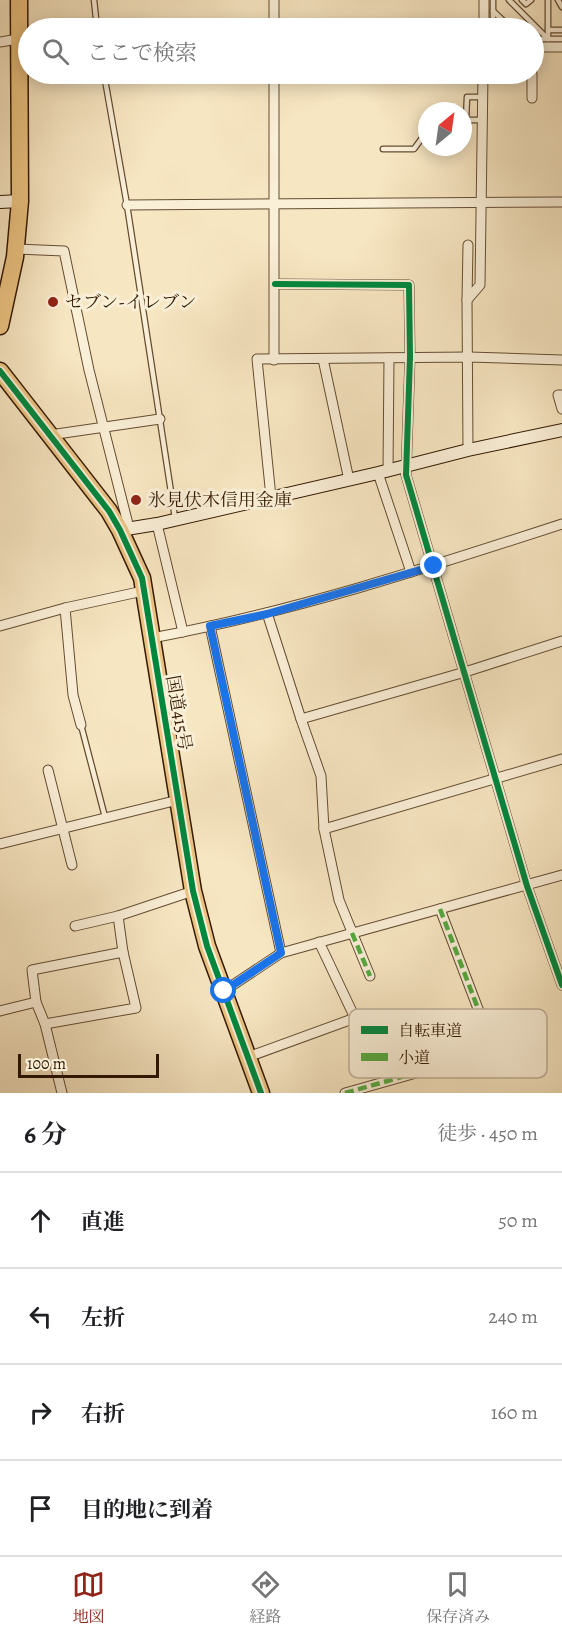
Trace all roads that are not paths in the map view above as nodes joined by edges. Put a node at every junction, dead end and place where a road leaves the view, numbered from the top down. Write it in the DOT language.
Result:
graph roads {
  1 [pos="19,0"];
  2 [pos="94,0"];
  3 [pos="274,0"];
  4 [pos="484,0"];
  5 [pos="493,0"];
  6 [pos="509,0"];
  7 [pos="522,0"];
  8 [pos="531,0"];
  9 [pos="543,0"];
  10 [pos="558,0"];
  11 [pos="548,2"];
  12 [pos="562,7"];
  13 [pos="493,11"];
  14 [pos="19,18"];
  15 [pos="96,18"];
  16 [pos="274,18"];
  17 [pos="484,18"];
  18 [pos="493,18"];
  19 [pos="500,18"];
  20 [pos="527,18"];
  21 [pos="548,30"];
  22 [pos="562,30"];
  23 [pos="544,35"];
  24 [pos="18,39"];
  25 [pos="544,39"];
  26 [pos="548,39"];
  27 [pos="562,39"];
  28 [pos="0,42"];
  29 [pos="544,47"];
  30 [pos="562,47"];
  31 [pos="19,84"];
  32 [pos="106,84"];
  33 [pos="274,84"];
  34 [pos="483,84"];
  35 [pos="532,84"];
  36 [pos="483,98"];
  37 [pos="532,98"];
  38 [pos="466,102"];
  39 [pos="472,120"];
  40 [pos="482,120"];
  41 [pos="418,143"];
  42 [pos="383,149"];
  43 [pos="20,201"];
  44 [pos="0,202"];
  45 [pos="481,202"];
  46 [pos="562,202"];
  47 [pos="274,203"];
  48 [pos="126,205"];
  49 [pos="468,244"];
  50 [pos="15,249"];
  51 [pos="274,284"];
  52 [pos="467,300"];
  53 [pos="0,326"];
  54 [pos="410,357"];
  55 [pos="469,357"];
  56 [pos="389,358"];
  57 [pos="323,359"];
  58 [pos="274,360"];
  59 [pos="562,360"];
  60 [pos="0,371"];
  61 [pos="562,395"];
  62 [pos="562,409"];
  63 [pos="160,419"];
  64 [pos="103,426"];
  65 [pos="562,430"];
  66 [pos="51,435"];
  67 [pos="468,450"];
  68 [pos="407,465"];
  69 [pos="383,472"];
  70 [pos="349,480"];
  71 [pos="270,497"];
  72 [pos="175,519"];
  73 [pos="157,524"];
  74 [pos="562,524"];
  75 [pos="125,529"];
  76 [pos="434,566"];
  77 [pos="411,572"];
  78 [pos="143,591"];
  79 [pos="65,608"];
  80 [pos="267,614"];
  81 [pos="0,626"];
  82 [pos="210,626"];
  83 [pos="183,632"];
  84 [pos="152,638"];
  85 [pos="562,641"];
  86 [pos="465,672"];
  87 [pos="301,719"];
  88 [pos="81,725"];
  89 [pos="562,759"];
  90 [pos="48,770"];
  91 [pos="495,777"];
  92 [pos="178,800"];
  93 [pos="105,817"];
  94 [pos="61,828"];
  95 [pos="324,829"];
  96 [pos="0,844"];
  97 [pos="72,865"];
  98 [pos="562,875"];
  99 [pos="527,885"];
  100 [pos="193,891"];
  101 [pos="440,909"];
  102 [pos="118,916"];
  103 [pos="75,926"];
  104 [pos="352,933"];
  105 [pos="319,942"];
  106 [pos="123,952"];
  107 [pos="281,953"];
  108 [pos="370,976"];
  109 [pos="562,985"];
  110 [pos="224,991"];
  111 [pos="36,1002"];
  112 [pos="351,1009"];
  113 [pos="478,1009"];
  114 [pos="0,1011"];
  115 [pos="349,1020"];
  116 [pos="45,1024"];
  117 [pos="248,1057"];
  118 [pos="403,1078"];
  119 [pos="62,1093"];
  120 [pos="261,1093"];
  121 [pos="345,1093"];
  1 -- 14 [label="highway"];
  2 -- 15 [label="lane"];
  3 -- 16 [label="street"];
  4 -- 17 [label="street"];
  5 -- 13 [label="lane"];
  6 -- 20 [label="lane"];
  7 -- 8 [label="lane"];
  9 -- 11 [label="lane"];
  10 -- 12 [label="lane"];
  11 -- 21 [label="lane"];
  13 -- 18 [label="lane"];
  13 -- 19 [label="lane"];
  21 -- 22 [label="lane"];
  21 -- 26 [label="lane"];
  23 -- 26 [label="lane"];
  24 -- 28 [label="street"];
  25 -- 26 [label="lane"];
  26 -- 27 [label="lane"];
  29 -- 30 [label="street"];
  31 -- 43 [label="highway"];
  32 -- 48 [label="lane"];
  33 -- 47 [label="street"];
  34 -- 36 [label="street"];
  35 -- 37 [label="street"];
  36 -- 38 [label="lane"];
  36 -- 40 [label="street"];
  39 -- 40 [label="lane"];
  40 -- 45 [label="street"];
  41 -- 42 [label="lane"];
  43 -- 44 [label="street"];
  43 -- 50 [label="highway"];
  45 -- 46 [label="street"];
  45 -- 47 [label="street"];
  45 -- 52 [label="street"];
  47 -- 48 [label="street"];
  47 -- 51 [label="street"];
  48 -- 63 [label="lane"];
  49 -- 52 [label="street"];
  50 -- 53 [label="highway"];
  50 -- 64 [label="street"];
  51 -- 54 [label="street"];
  51 -- 58 [label="street"];
  52 -- 55 [label="street"];
  54 -- 55 [label="street"];
  54 -- 56 [label="street"];
  54 -- 68 [label="street"];
  55 -- 59 [label="street"];
  55 -- 67 [label="street"];
  56 -- 57 [label="street"];
  56 -- 69 [label="street"];
  57 -- 58 [label="street"];
  57 -- 70 [label="street"];
  58 -- 71 [label="street"];
  60 -- 66 [label="highway, 国道415号"];
  61 -- 62 [label="street"];
  63 -- 64 [label="street"];
  63 -- 72 [label="lane"];
  64 -- 66 [label="street"];
  64 -- 75 [label="street"];
  65 -- 67 [label="street"];
  66 -- 75 [label="highway, 国道415号"];
  67 -- 68 [label="street"];
  68 -- 69 [label="street"];
  68 -- 76 [label="street"];
  69 -- 70 [label="street"];
  69 -- 77 [label="street"];
  70 -- 71 [label="street"];
  71 -- 72 [label="street"];
  72 -- 73 [label="street"];
  73 -- 75 [label="street"];
  73 -- 83 [label="street"];
  74 -- 76 [label="street"];
  75 -- 78 [label="highway, 国道415号"];
  76 -- 77 [label="street"];
  76 -- 86 [label="street"];
  77 -- 80 [label="street"];
  78 -- 79 [label="street"];
  78 -- 84 [label="highway, 国道415号"];
  79 -- 81 [label="street"];
  79 -- 88 [label="street"];
  80 -- 82 [label="street"];
  80 -- 87 [label="street"];
  82 -- 83 [label="street"];
  82 -- 107 [label="street"];
  83 -- 84 [label="street"];
  84 -- 92 [label="highway, 国道415号"];
  85 -- 86 [label="street"];
  86 -- 87 [label="street"];
  86 -- 91 [label="street"];
  87 -- 95 [label="street"];
  88 -- 93 [label="lane"];
  89 -- 91 [label="street"];
  90 -- 94 [label="street"];
  91 -- 95 [label="street"];
  91 -- 99 [label="street"];
  92 -- 93 [label="street"];
  92 -- 100 [label="highway, 国道415号"];
  93 -- 94 [label="street"];
  94 -- 96 [label="street"];
  94 -- 97 [label="street"];
  95 -- 104 [label="street"];
  98 -- 99 [label="street"];
  99 -- 101 [label="street"];
  99 -- 109 [label="street"];
  100 -- 102 [label="street"];
  100 -- 110 [label="highway, 国道415号"];
  101 -- 104 [label="street"];
  101 -- 113 [label="street"];
  102 -- 103 [label="street"];
  102 -- 106 [label="street"];
  104 -- 105 [label="street"];
  104 -- 108 [label="street"];
  105 -- 107 [label="street"];
  105 -- 112 [label="street"];
  106 -- 111 [label="street"];
  106 -- 116 [label="street"];
  107 -- 110 [label="street"];
  110 -- 117 [label="highway, 国道415号"];
  111 -- 114 [label="street"];
  111 -- 116 [label="street"];
  115 -- 117 [label="street"];
  116 -- 119 [label="street"];
  117 -- 120 [label="highway, 国道415号"];
  118 -- 121 [label="street"];
}
